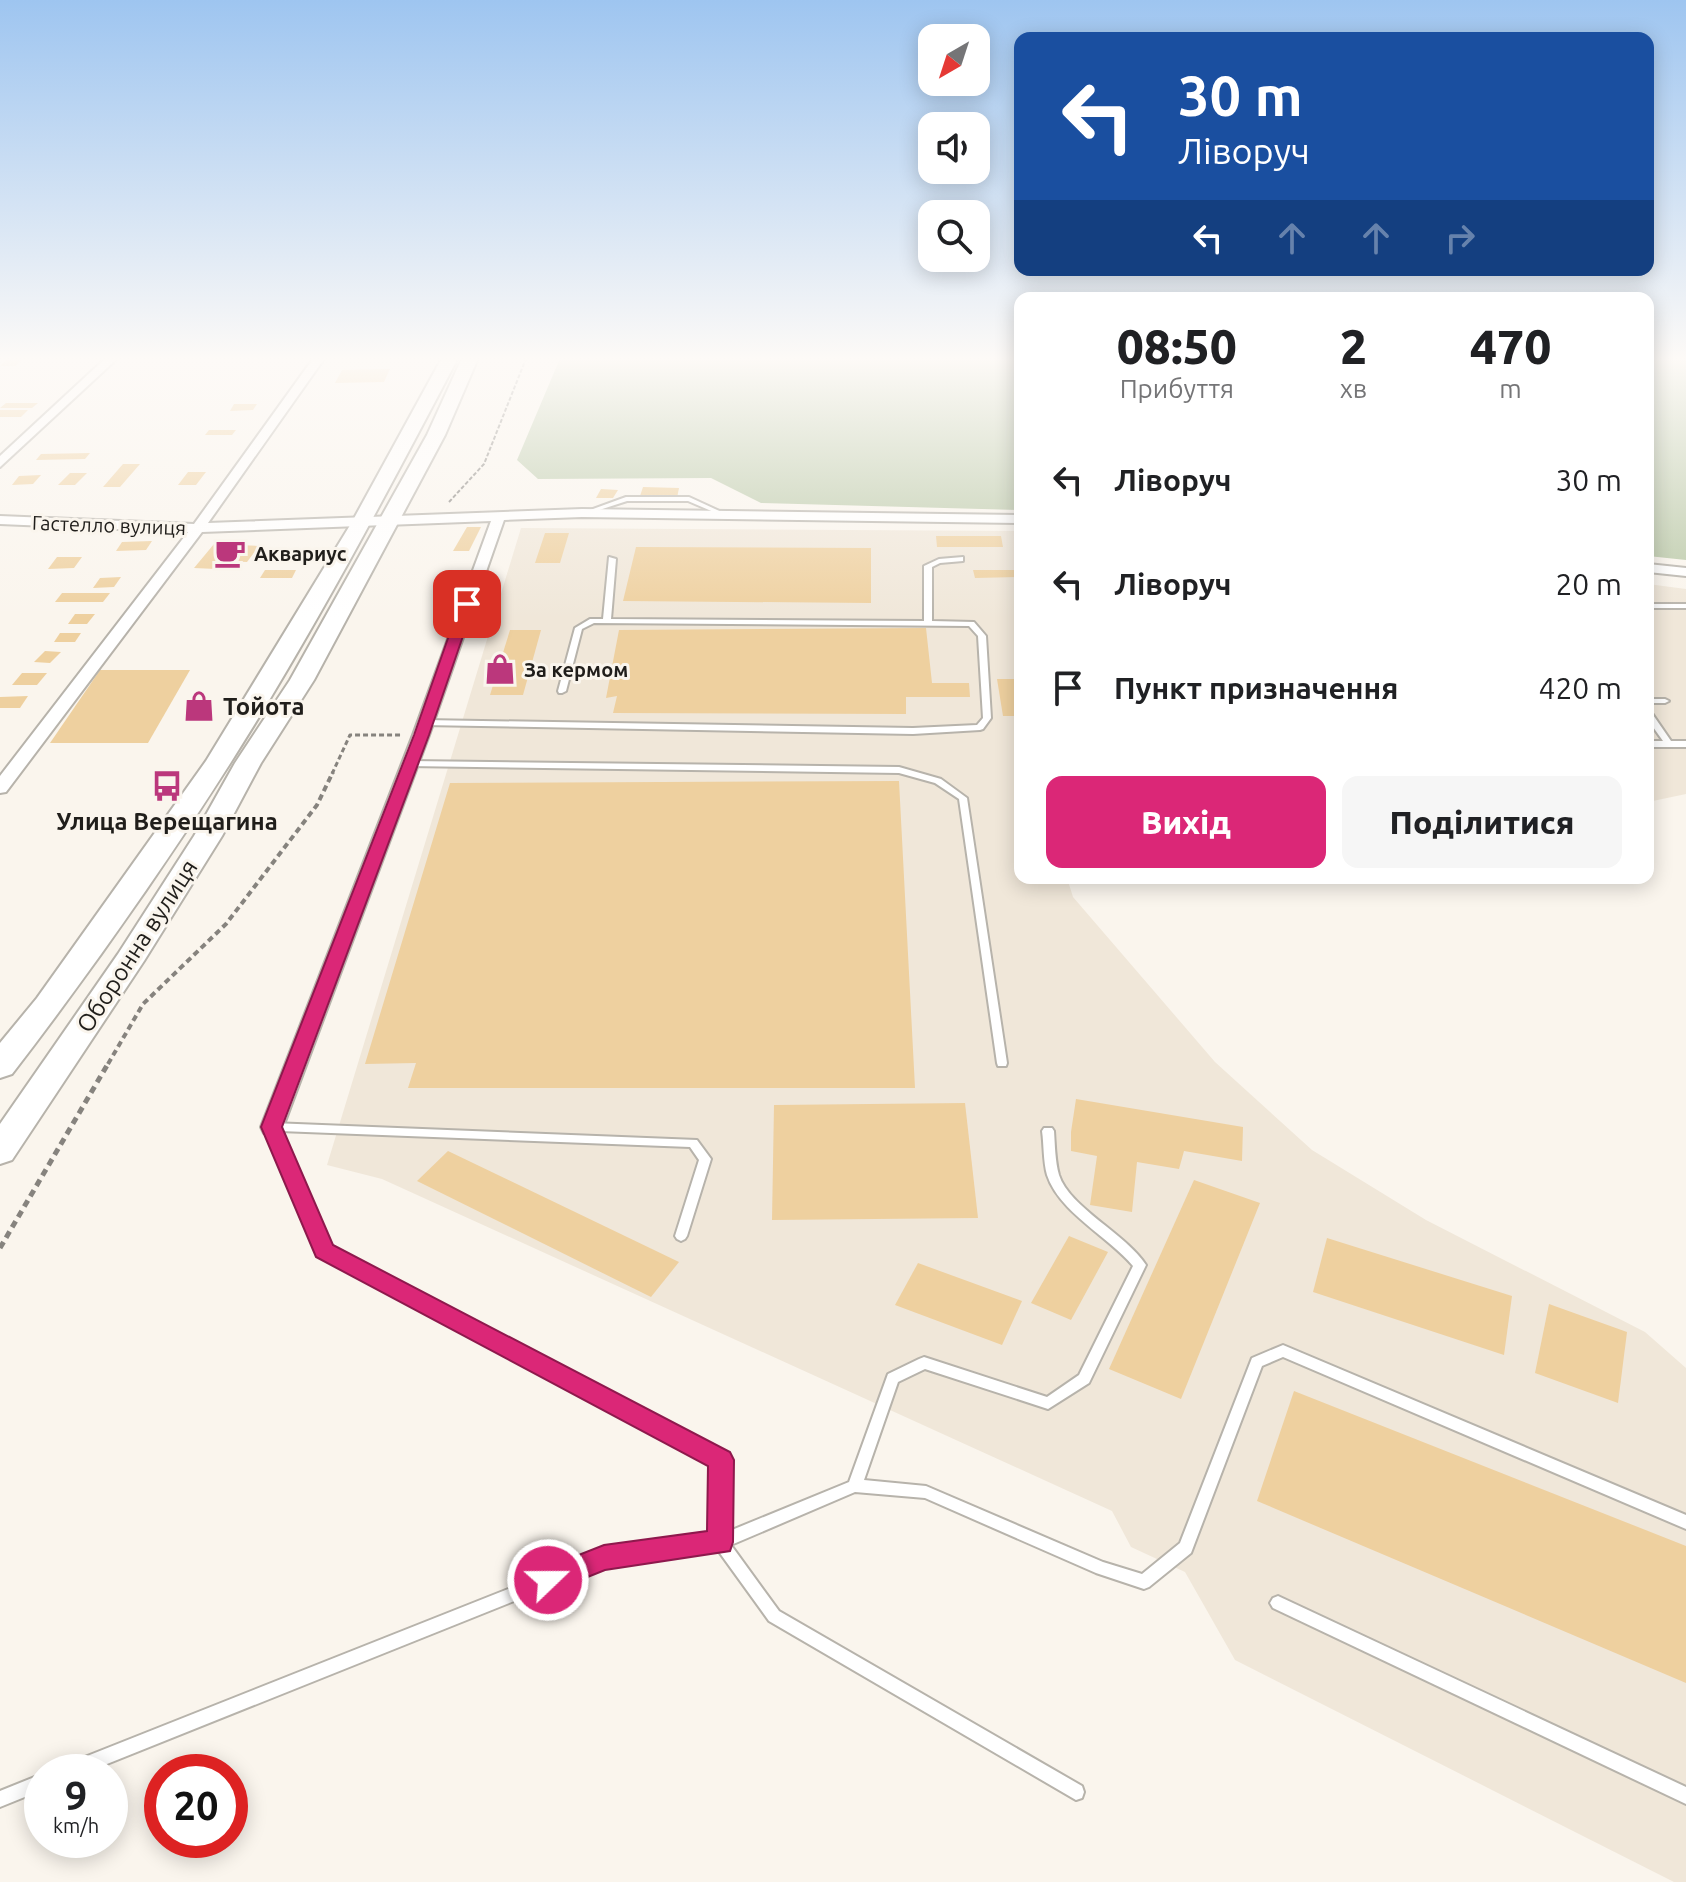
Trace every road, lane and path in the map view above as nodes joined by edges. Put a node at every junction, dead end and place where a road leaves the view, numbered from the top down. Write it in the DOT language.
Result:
graph roads {
  1 [pos="20,444"];
  2 [pos="258,444"];
  3 [pos="404,444"];
  4 [pos="431,444"];
  5 [pos="492,444"];
  6 [pos="0,463"];
  7 [pos="450,516"];
  8 [pos="499,516"];
  9 [pos="391,519"];
  10 [pos="1014,519"];
  11 [pos="0,520"];
  12 [pos="362,522"];
  13 [pos="198,528"];
  14 [pos="612,559"];
  15 [pos="960,559"];
  16 [pos="1654,569"];
  17 [pos="1686,572"];
  18 [pos="1654,606"];
  19 [pos="1686,606"];
  20 [pos="607,621"];
  21 [pos="928,621"];
  22 [pos="562,691"];
  23 [pos="1654,701"];
  24 [pos="1665,701"];
  25 [pos="1654,723"];
  26 [pos="423,729"];
  27 [pos="1654,744"];
  28 [pos="1669,744"];
  29 [pos="1686,744"];
  30 [pos="410,764"];
  31 [pos="3,779"];
  32 [pos="1002,1063"];
  33 [pos="0,1066"];
  34 [pos="272,1127"];
  35 [pos="1048,1131"];
  36 [pos="0,1151"];
  37 [pos="681,1236"];
  38 [pos="0,1248"];
  39 [pos="855,1486"];
  40 [pos="1686,1522"];
  41 [pos="720,1542"];
  42 [pos="1278,1603"];
  43 [pos="112,1754"];
  44 [pos="24,1789"];
  45 [pos="1076,1792"];
  46 [pos="1686,1796"];
  47 [pos="0,1799"];
  1 -- 6 [label="street"];
  2 -- 13 [label="street"];
  3 -- 12 [label="main road, Оборонна вулиця"];
  4 -- 9 [label="main road, Оборонна вулиця"];
  5 -- 7 [label="path"];
  7 -- 8 [label="street, Гастелло вулиця"];
  7 -- 9 [label="street, Гастелло вулиця"];
  8 -- 10 [label="street, Гастелло вулиця"];
  8 -- 26 [label="street"];
  9 -- 12 [label="street, Гастелло вулиця"];
  9 -- 36 [label="main road, Оборонна вулиця"];
  11 -- 13 [label="street, Гастелло вулиця"];
  12 -- 13 [label="street, Гастелло вулиця"];
  12 -- 33 [label="main road, Оборонна вулиця"];
  13 -- 31 [label="street"];
  14 -- 20 [label="lane"];
  15 -- 21 [label="lane"];
  16 -- 17 [label="street"];
  18 -- 19 [label="lane"];
  20 -- 21 [label="lane"];
  20 -- 22 [label="lane"];
  21 -- 26 [label="lane"];
  23 -- 24 [label="lane"];
  25 -- 28 [label="lane"];
  26 -- 30 [label="street"];
  26 -- 38 [label="path"];
  27 -- 28 [label="lane"];
  28 -- 29 [label="lane"];
  30 -- 32 [label="lane"];
  30 -- 34 [label="street"];
  34 -- 37 [label="lane"];
  34 -- 41 [label="lane"];
  35 -- 39 [label="lane"];
  39 -- 40 [label="lane"];
  39 -- 41 [label="lane"];
  41 -- 43 [label="lane"];
  41 -- 45 [label="lane"];
  42 -- 46 [label="lane"];
  44 -- 47 [label="lane"];
}
